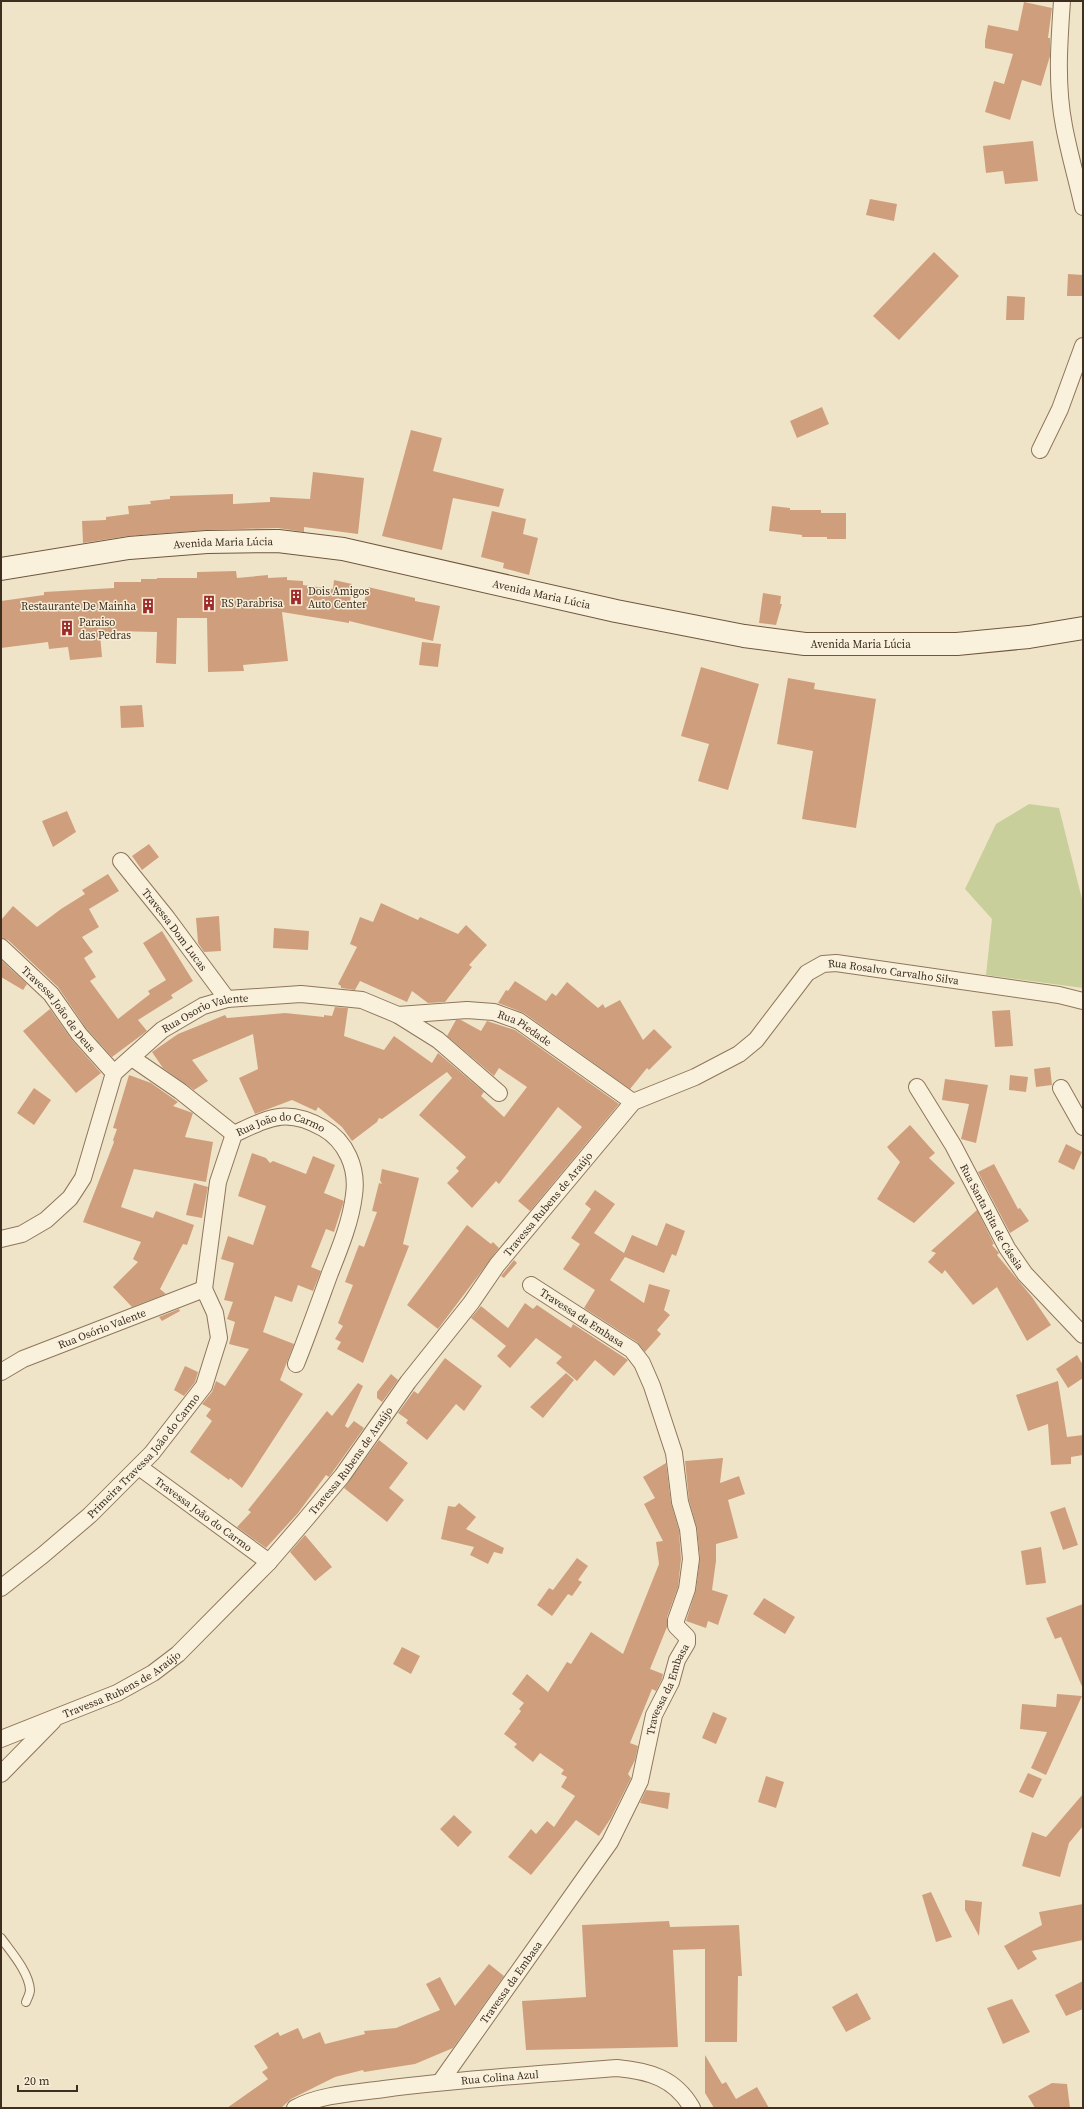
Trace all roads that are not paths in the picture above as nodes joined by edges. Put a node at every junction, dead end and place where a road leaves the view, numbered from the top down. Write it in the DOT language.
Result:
graph roads {
  1 [pos="1062,1"];
  2 [pos="1083,207"];
  3 [pos="1083,346"];
  4 [pos="1040,450"];
  5 [pos="1,569"];
  6 [pos="1083,628"];
  7 [pos="121,861"];
  8 [pos="1,947"];
  9 [pos="227,999"];
  10 [pos="1083,1001"];
  11 [pos="398,1015"];
  12 [pos="132,1058"];
  13 [pos="114,1073"];
  14 [pos="917,1087"];
  15 [pos="1061,1088"];
  16 [pos="499,1093"];
  17 [pos="633,1102"];
  18 [pos="1083,1127"];
  19 [pos="234,1134"];
  20 [pos="1,1239"];
  21 [pos="531,1285"];
  22 [pos="204,1289"];
  23 [pos="1083,1335"];
  24 [pos="296,1364"];
  25 [pos="1,1372"];
  26 [pos="139,1467"];
  27 [pos="269,1562"];
  28 [pos="1,1588"];
  29 [pos="55,1719"];
  30 [pos="1,1739"];
  31 [pos="1,1774"];
  32 [pos="1,1938"];
  33 [pos="26,2002"];
  34 [pos="441,2081"];
  35 [pos="295,2108"];
  36 [pos="692,2108"];
  1 -- 2 [label="street"];
  3 -- 4 [label="street"];
  5 -- 6 [label="main road, Avenida Maria Lúcia"];
  7 -- 9 [label="street, Travessa Dom Lucas"];
  8 -- 13 [label="street, Travessa João de Deus"];
  9 -- 11 [label="street, Rua Osorio Valente"];
  9 -- 12 [label="street, Rua Osorio Valente"];
  10 -- 17 [label="street, Rua Rosalvo Carvalho Silva"];
  11 -- 16 [label="street, Rua Osorio Valente"];
  11 -- 17 [label="street, Rua Piedade"];
  12 -- 13 [label="street, Rua Osorio Valente"];
  12 -- 19 [label="street"];
  13 -- 20 [label="street"];
  14 -- 23 [label="street, Rua Santa Rita de Cássia"];
  15 -- 18 [label="street"];
  17 -- 27 [label="street, Travessa Rubens de Araújo"];
  19 -- 22 [label="street, Rua João do Carmo"];
  19 -- 24 [label="street, Rua João do Carmo"];
  21 -- 34 [label="street, Travessa da Embasa"];
  22 -- 25 [label="street, Rua Osório Valente"];
  22 -- 26 [label="street, Primeira Travessa João do Carmo"];
  26 -- 27 [label="street, Travessa João do Carmo"];
  26 -- 28 [label="street, Primeira Travessa João do Carmo"];
  27 -- 29 [label="street, Travessa Rubens de Araújo"];
  29 -- 30 [label="street, Travessa Rubens de Araújo"];
  29 -- 31 [label="street"];
  32 -- 33 [label="lane"];
  34 -- 35 [label="street, Rua Colina Azul"];
  34 -- 36 [label="street, Rua Colina Azul"];
}
